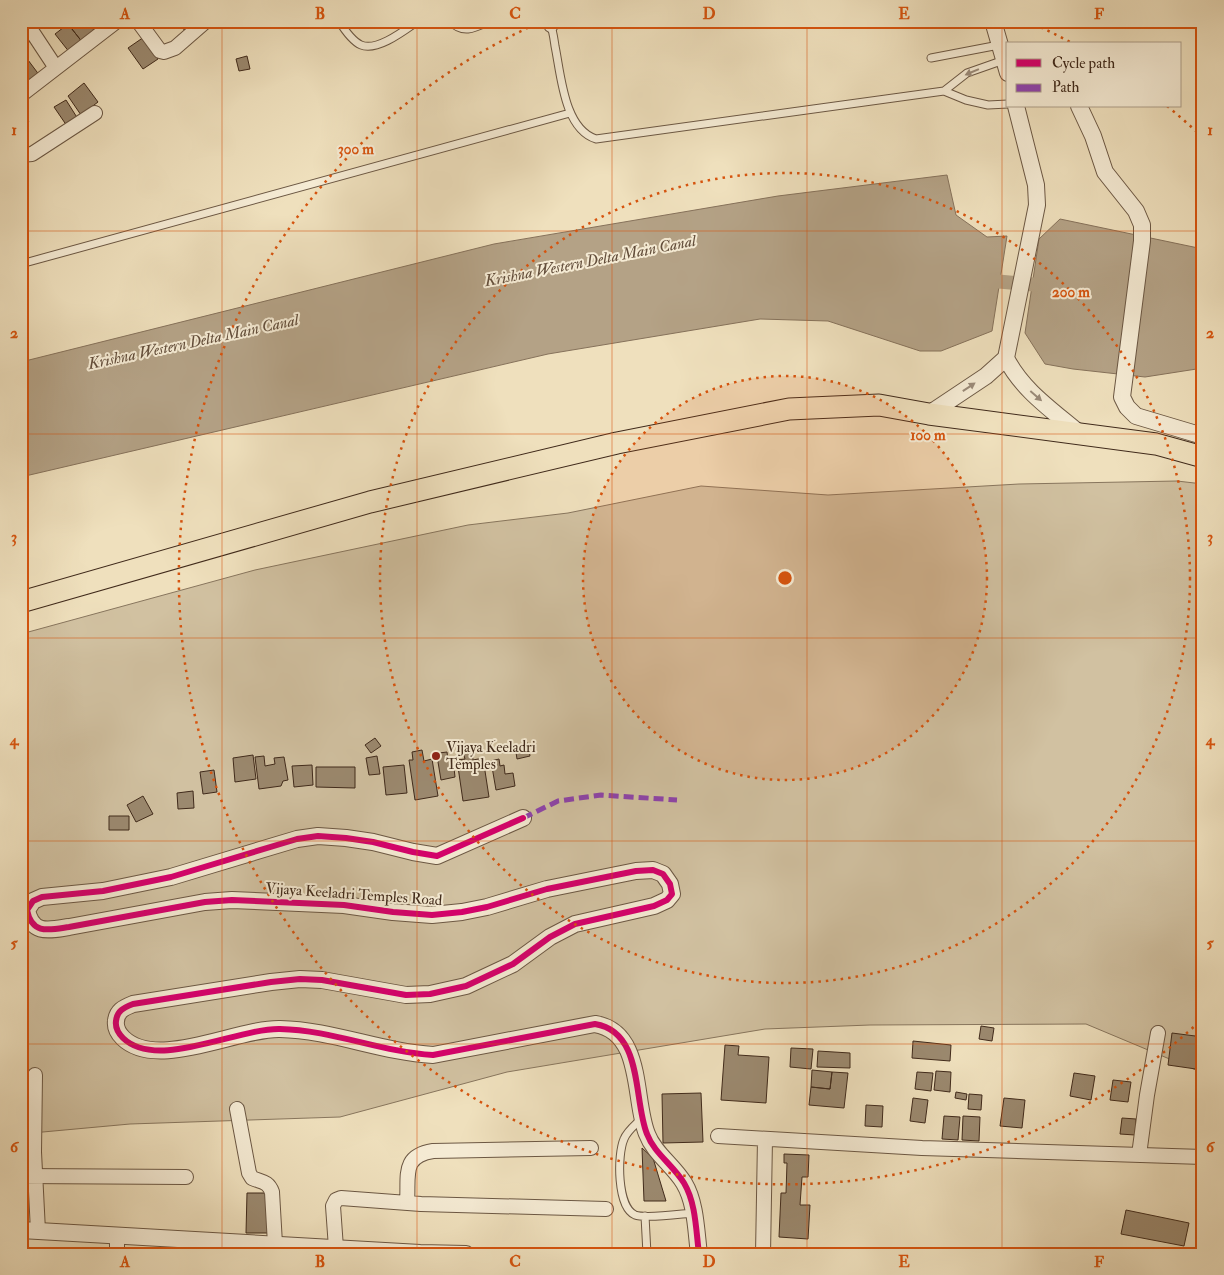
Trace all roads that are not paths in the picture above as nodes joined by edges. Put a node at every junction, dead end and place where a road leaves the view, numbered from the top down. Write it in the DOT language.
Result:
graph roads {
  1 [pos="25,21"];
  2 [pos="117,21"];
  3 [pos="138,21"];
  4 [pos="206,21"];
  5 [pos="339,21"];
  6 [pos="418,21"];
  7 [pos="450,21"];
  8 [pos="490,21"];
  9 [pos="992,21"];
  10 [pos="549,22"];
  11 [pos="931,58"];
  12 [pos="1004,59"];
  13 [pos="56,68"];
  14 [pos="944,91"];
  15 [pos="21,95"];
  16 [pos="1006,104"];
  17 [pos="1016,108"];
  18 [pos="1080,108"];
  19 [pos="95,113"];
  20 [pos="570,113"];
  21 [pos="21,155"];
  22 [pos="21,264"];
  23 [pos="1007,352"];
  24 [pos="929,414"];
  25 [pos="1079,433"];
  26 [pos="1203,436"];
  27 [pos="1203,457"];
  28 [pos="21,602"];
  29 [pos="523,818"];
  30 [pos="1158,1033"];
  31 [pos="35,1075"];
  32 [pos="237,1109"];
  33 [pos="642,1119"];
  34 [pos="718,1136"];
  35 [pos="765,1139"];
  36 [pos="591,1148"];
  37 [pos="1139,1155"];
  38 [pos="1203,1157"];
  39 [pos="28,1177"];
  40 [pos="186,1177"];
  41 [pos="407,1202"];
  42 [pos="606,1209"];
  43 [pos="693,1213"];
  44 [pos="645,1216"];
  45 [pos="21,1230"];
  46 [pos="38,1231"];
  47 [pos="117,1235"];
  48 [pos="275,1244"];
  49 [pos="336,1248"];
  50 [pos="320,1250"];
  51 [pos="420,1253"];
  52 [pos="117,1254"];
  53 [pos="466,1254"];
  54 [pos="647,1254"];
  55 [pos="699,1254"];
  56 [pos="764,1254"];
  1 -- 13 [label="street"];
  2 -- 13 [label="street"];
  3 -- 4 [label="street"];
  5 -- 6 [label="lane"];
  7 -- 8 [label="lane"];
  9 -- 12 [label="street"];
  10 -- 20 [label="lane"];
  11 -- 12 [label="lane"];
  12 -- 14 [label="lane, one-way"];
  13 -- 15 [label="street"];
  14 -- 16 [label="lane"];
  14 -- 20 [label="lane"];
  17 -- 23 [label="street"];
  18 -- 26 [label="street"];
  19 -- 21 [label="street"];
  20 -- 22 [label="lane"];
  24 -- 23 [label="street, one-way"];
  23 -- 25 [label="street, one-way"];
  24 -- 25 [label="main road"];
  24 -- 28 [label="main road"];
  25 -- 27 [label="main road"];
  29 -- 33 [label="street, Vijaya Keeladri Temples Road"];
  30 -- 37 [label="street"];
  31 -- 39 [label="street"];
  32 -- 48 [label="street"];
  33 -- 43 [label="street, Vijaya Keeladri Temples Road"];
  33 -- 44 [label="lane"];
  34 -- 35 [label="street"];
  35 -- 37 [label="street"];
  35 -- 56 [label="street"];
  36 -- 41 [label="street"];
  37 -- 38 [label="street"];
  39 -- 40 [label="street"];
  39 -- 46 [label="street"];
  41 -- 42 [label="street"];
  41 -- 49 [label="street"];
  43 -- 44 [label="lane"];
  43 -- 55 [label="street, Vijaya Keeladri Temples Road"];
  44 -- 54 [label="lane"];
  45 -- 46 [label="street"];
  46 -- 47 [label="street"];
  47 -- 48 [label="street"];
  47 -- 52 [label="street"];
  48 -- 50 [label="street"];
  49 -- 50 [label="street"];
  49 -- 51 [label="street"];
  51 -- 53 [label="street"];
}
